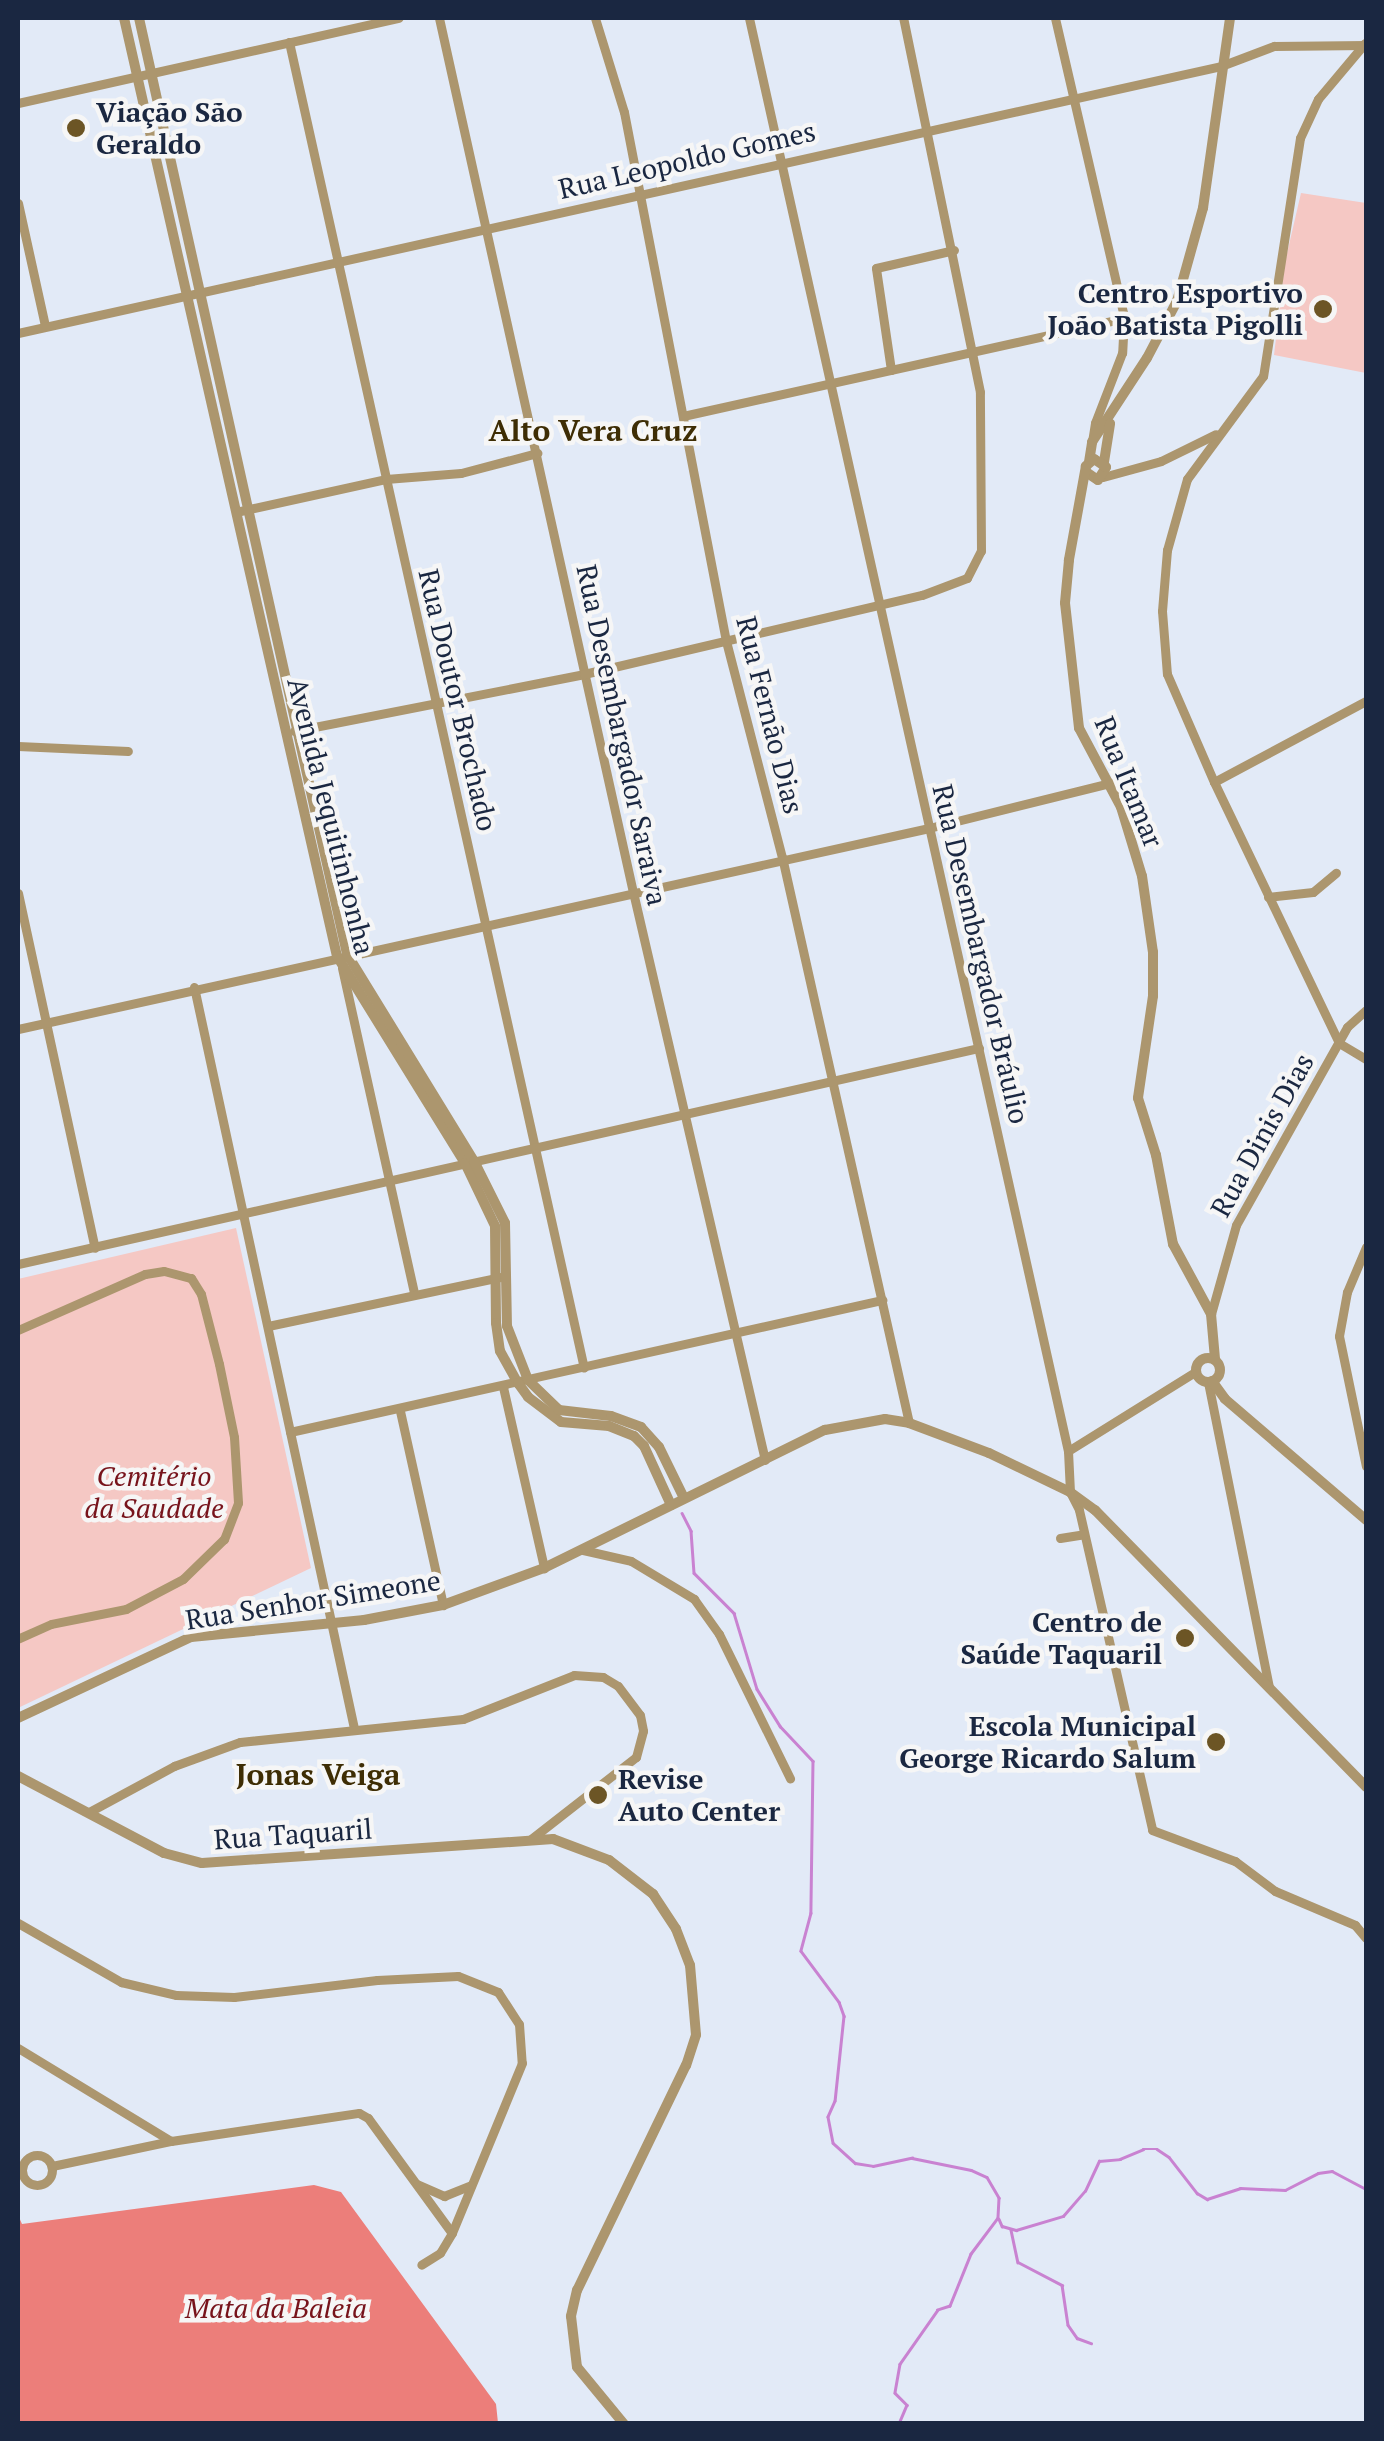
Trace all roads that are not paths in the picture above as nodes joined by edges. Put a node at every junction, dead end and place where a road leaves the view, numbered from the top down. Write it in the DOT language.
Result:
graph roads {
  1 [pos="124,18"];
  2 [pos="138,18"];
  3 [pos="399,18"];
  4 [pos="440,18"];
  5 [pos="595,18"];
  6 [pos="749,18"];
  7 [pos="903,18"];
  8 [pos="1055,18"];
  9 [pos="1230,18"];
  10 [pos="289,42"];
  11 [pos="1366,44"];
  12 [pos="1221,66"];
  13 [pos="151,74"];
  14 [pos="136,78"];
  15 [pos="1073,97"];
  16 [pos="18,103"];
  17 [pos="927,130"];
  18 [pos="780,162"];
  19 [pos="637,196"];
  20 [pos="18,203"];
  21 [pos="486,227"];
  22 [pos="954,250"];
  23 [pos="337,260"];
  24 [pos="191,292"];
  25 [pos="1124,318"];
  26 [pos="45,326"];
  27 [pos="18,333"];
  28 [pos="973,350"];
  29 [pos="891,370"];
  30 [pos="830,383"];
  31 [pos="1102,404"];
  32 [pos="683,416"];
  33 [pos="1111,417"];
  34 [pos="1222,430"];
  35 [pos="1092,442"];
  36 [pos="537,453"];
  37 [pos="1087,467"];
  38 [pos="1103,471"];
  39 [pos="386,479"];
  40 [pos="1077,504"];
  41 [pos="241,510"];
  42 [pos="257,584"];
  43 [pos="880,604"];
  44 [pos="726,641"];
  45 [pos="584,674"];
  46 [pos="436,702"];
  47 [pos="1366,702"];
  48 [pos="294,731"];
  49 [pos="18,746"];
  50 [pos="128,751"];
  51 [pos="1214,782"];
  52 [pos="1110,783"];
  53 [pos="929,828"];
  54 [pos="782,857"];
  55 [pos="1336,873"];
  56 [pos="633,892"];
  57 [pos="18,893"];
  58 [pos="1268,898"];
  59 [pos="486,924"];
  60 [pos="342,959"];
  61 [pos="194,987"];
  62 [pos="1366,1010"];
  63 [pos="374,1012"];
  64 [pos="47,1022"];
  65 [pos="356,1024"];
  66 [pos="18,1030"];
  67 [pos="1338,1042"];
  68 [pos="979,1048"];
  69 [pos="1366,1060"];
  70 [pos="834,1078"];
  71 [pos="683,1112"];
  72 [pos="537,1145"];
  73 [pos="470,1162"];
  74 [pos="390,1180"];
  75 [pos="245,1214"];
  76 [pos="1366,1247"];
  77 [pos="95,1248"];
  78 [pos="18,1264"];
  79 [pos="501,1277"];
  80 [pos="414,1294"];
  81 [pos="882,1300"];
  82 [pos="1208,1309"];
  83 [pos="268,1326"];
  84 [pos="18,1330"];
  85 [pos="736,1331"];
  86 [pos="1210,1358"];
  87 [pos="584,1368"];
  88 [pos="1195,1372"];
  89 [pos="1213,1380"];
  90 [pos="523,1382"];
  91 [pos="502,1387"];
  92 [pos="400,1411"];
  93 [pos="909,1423"];
  94 [pos="290,1432"];
  95 [pos="1068,1451"];
  96 [pos="765,1460"];
  97 [pos="1366,1469"];
  98 [pos="1070,1492"];
  99 [pos="684,1498"];
  100 [pos="671,1505"];
  101 [pos="1366,1520"];
  102 [pos="1084,1534"];
  103 [pos="1060,1538"];
  104 [pos="583,1550"];
  105 [pos="544,1568"];
  106 [pos="443,1606"];
  107 [pos="333,1624"];
  108 [pos="18,1639"];
  109 [pos="1269,1691"];
  110 [pos="18,1718"];
  111 [pos="354,1728"];
  112 [pos="18,1776"];
  113 [pos="790,1778"];
  114 [pos="1366,1787"];
  115 [pos="89,1812"];
  116 [pos="531,1838"];
  117 [pos="18,1923"];
  118 [pos="1366,1938"];
  119 [pos="18,2048"];
  120 [pos="171,2141"];
  121 [pos="52,2166"];
  122 [pos="414,2182"];
  123 [pos="473,2184"];
  124 [pos="452,2233"];
  125 [pos="421,2264"];
  126 [pos="624,2424"];
  1 -- 14 [label="street, Avenida Jequitinhonha"];
  2 -- 13 [label="street, Avenida Jequitinhonha"];
  3 -- 10 [label="street"];
  4 -- 21 [label="street, Rua Desembargador Saraiva"];
  5 -- 19 [label="street, Rua Fernão Dias"];
  6 -- 18 [label="street, Rua Desembargador Bráulio"];
  7 -- 17 [label="street"];
  8 -- 15 [label="street, Rua Itamar"];
  9 -- 12 [label="street"];
  10 -- 13 [label="street"];
  10 -- 23 [label="street, Rua Doutor Brochado"];
  11 -- 12 [label="street, Rua Leopoldo Gomes"];
  11 -- 34 [label="street"];
  12 -- 15 [label="street, Rua Leopoldo Gomes"];
  12 -- 33 [label="street"];
  13 -- 14 [label="street"];
  13 -- 24 [label="street, Avenida Jequitinhonha"];
  14 -- 16 [label="street"];
  14 -- 24 [label="street, Avenida Jequitinhonha"];
  15 -- 17 [label="street, Rua Leopoldo Gomes"];
  15 -- 25 [label="street, Rua Itamar"];
  17 -- 18 [label="street, Rua Leopoldo Gomes"];
  17 -- 22 [label="street"];
  18 -- 19 [label="street, Rua Leopoldo Gomes"];
  18 -- 30 [label="street, Rua Desembargador Bráulio"];
  19 -- 21 [label="street, Rua Leopoldo Gomes"];
  19 -- 32 [label="street, Rua Fernão Dias"];
  20 -- 26 [label="street"];
  21 -- 23 [label="street, Rua Leopoldo Gomes"];
  21 -- 36 [label="street, Rua Desembargador Saraiva"];
  22 -- 28 [label="street"];
  22 -- 29 [label="street"];
  23 -- 24 [label="street, Rua Leopoldo Gomes"];
  23 -- 39 [label="street, Rua Doutor Brochado"];
  24 -- 26 [label="street, Rua Leopoldo Gomes"];
  24 -- 41 [label="street, Avenida Jequitinhonha"];
  25 -- 28 [label="street"];
  25 -- 31 [label="street, Rua Itamar"];
  26 -- 27 [label="street, Rua Leopoldo Gomes"];
  28 -- 29 [label="street"];
  28 -- 43 [label="street"];
  29 -- 30 [label="street"];
  30 -- 32 [label="street"];
  30 -- 43 [label="street, Rua Desembargador Bráulio"];
  31 -- 33 [label="street"];
  31 -- 35 [label="street, Rua Itamar"];
  32 -- 44 [label="street, Rua Fernão Dias"];
  33 -- 35 [label="street, Rua Itamar"];
  33 -- 38 [label="street"];
  34 -- 38 [label="street"];
  34 -- 51 [label="street"];
  35 -- 37 [label="street, Rua Itamar"];
  36 -- 39 [label="street"];
  36 -- 45 [label="street, Rua Desembargador Saraiva"];
  37 -- 38 [label="street"];
  37 -- 38 [label="street"];
  37 -- 40 [label="street, Rua Itamar"];
  38 -- 40 [label="street"];
  39 -- 41 [label="street"];
  39 -- 46 [label="street, Rua Doutor Brochado"];
  40 -- 52 [label="street, Rua Itamar"];
  41 -- 42 [label="street, Avenida Jequitinhonha"];
  42 -- 48 [label="street, Avenida Jequitinhonha"];
  42 -- 60 [label="street, Avenida Jequitinhonha"];
  43 -- 44 [label="street"];
  43 -- 53 [label="street, Rua Desembargador Bráulio"];
  44 -- 45 [label="street"];
  44 -- 54 [label="street, Rua Fernão Dias"];
  45 -- 46 [label="street"];
  45 -- 56 [label="street, Rua Desembargador Saraiva"];
  46 -- 48 [label="street"];
  46 -- 59 [label="street, Rua Doutor Brochado"];
  47 -- 51 [label="street"];
  48 -- 60 [label="street, Avenida Jequitinhonha"];
  49 -- 50 [label="street"];
  51 -- 58 [label="street"];
  52 -- 53 [label="street"];
  52 -- 82 [label="street, Rua Itamar"];
  53 -- 54 [label="street"];
  53 -- 68 [label="street, Rua Desembargador Bráulio"];
  54 -- 56 [label="street"];
  54 -- 70 [label="street, Rua Fernão Dias"];
  55 -- 58 [label="street"];
  56 -- 59 [label="street"];
  56 -- 71 [label="street, Rua Desembargador Saraiva"];
  57 -- 64 [label="street"];
  58 -- 67 [label="street"];
  59 -- 60 [label="street"];
  59 -- 72 [label="street, Rua Doutor Brochado"];
  60 -- 61 [label="street"];
  60 -- 63 [label="street, Avenida Jequitinhonha"];
  60 -- 65 [label="street"];
  61 -- 64 [label="street"];
  61 -- 75 [label="street"];
  62 -- 67 [label="street, Rua Dinis Dias"];
  63 -- 65 [label="street"];
  63 -- 73 [label="street, Avenida Jequitinhonha"];
  64 -- 66 [label="street"];
  64 -- 77 [label="street"];
  65 -- 74 [label="street"];
  67 -- 69 [label="street"];
  67 -- 82 [label="street, Rua Dinis Dias"];
  68 -- 70 [label="street"];
  68 -- 95 [label="street, Rua Desembargador Bráulio"];
  70 -- 71 [label="street"];
  70 -- 81 [label="street, Rua Fernão Dias"];
  71 -- 72 [label="street"];
  71 -- 85 [label="street, Rua Desembargador Saraiva"];
  72 -- 73 [label="street"];
  72 -- 87 [label="street, Rua Doutor Brochado"];
  73 -- 74 [label="street"];
  73 -- 79 [label="street, Avenida Jequitinhonha"];
  74 -- 75 [label="street"];
  74 -- 80 [label="street"];
  75 -- 77 [label="street"];
  75 -- 83 [label="street"];
  76 -- 97 [label="street"];
  77 -- 78 [label="street"];
  79 -- 80 [label="street"];
  79 -- 90 [label="street, Avenida Jequitinhonha"];
  80 -- 83 [label="street"];
  81 -- 85 [label="street"];
  81 -- 93 [label="street, Rua Fernão Dias"];
  82 -- 86 [label="street"];
  83 -- 94 [label="street"];
  84 -- 108 [label="street"];
  85 -- 87 [label="street"];
  85 -- 96 [label="street, Rua Desembargador Saraiva"];
  86 -- 88 [label="street"];
  86 -- 89 [label="street"];
  87 -- 90 [label="street"];
  88 -- 89 [label="street"];
  88 -- 95 [label="street"];
  89 -- 101 [label="street"];
  89 -- 109 [label="street"];
  90 -- 91 [label="street"];
  90 -- 99 [label="street, Avenida Jequitinhonha"];
  90 -- 100 [label="street, Avenida Jequitinhonha"];
  91 -- 92 [label="street"];
  91 -- 105 [label="street"];
  92 -- 94 [label="street"];
  92 -- 106 [label="street"];
  93 -- 96 [label="street, Rua Senhor Simeone"];
  93 -- 98 [label="street, Rua Senhor Simeone"];
  94 -- 107 [label="street"];
  95 -- 98 [label="street, Rua Desembargador Bráulio"];
  96 -- 99 [label="street, Rua Senhor Simeone"];
  98 -- 102 [label="street, Rua Desembargador Bráulio"];
  98 -- 109 [label="street"];
  99 -- 100 [label="street, Rua Senhor Simeone"];
  100 -- 104 [label="street, Rua Senhor Simeone"];
  102 -- 103 [label="street"];
  102 -- 118 [label="street, Rua Desembargador Bráulio"];
  104 -- 105 [label="street, Rua Senhor Simeone"];
  104 -- 113 [label="street"];
  105 -- 106 [label="street, Rua Senhor Simeone"];
  106 -- 107 [label="street, Rua Senhor Simeone"];
  107 -- 110 [label="street, Rua Senhor Simeone"];
  107 -- 111 [label="street"];
  109 -- 114 [label="street"];
  111 -- 115 [label="street"];
  111 -- 116 [label="street"];
  112 -- 115 [label="street, Rua Taquaril"];
  115 -- 116 [label="street, Rua Taquaril"];
  116 -- 126 [label="street, Rua Taquaril"];
  117 -- 123 [label="street"];
  119 -- 120 [label="street"];
  120 -- 121 [label="street"];
  120 -- 122 [label="street"];
  122 -- 123 [label="street"];
  122 -- 124 [label="street"];
  123 -- 124 [label="street"];
  124 -- 125 [label="street"];
}
